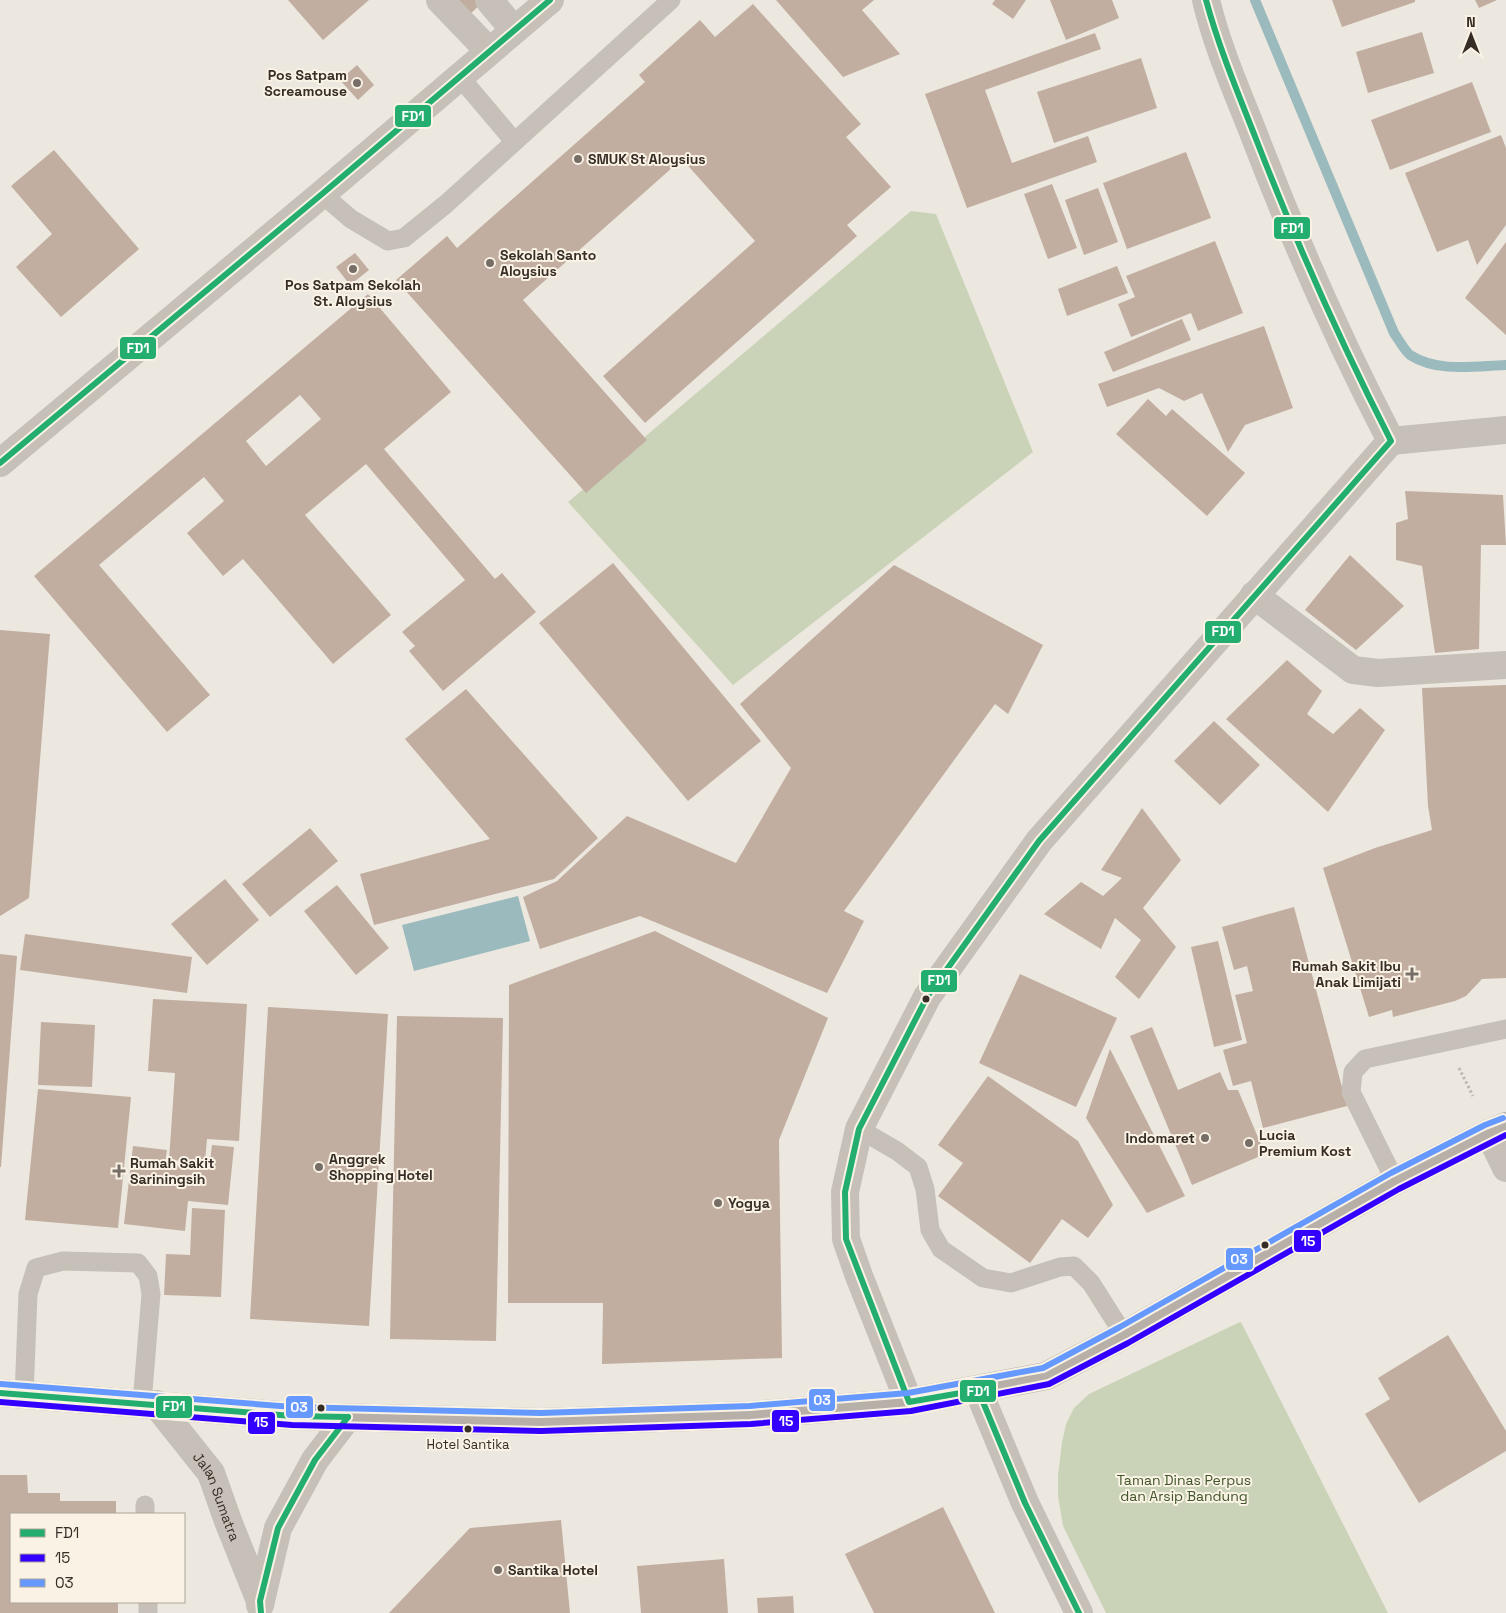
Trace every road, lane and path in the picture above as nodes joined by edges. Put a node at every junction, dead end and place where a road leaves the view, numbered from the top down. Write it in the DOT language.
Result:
graph roads {
  1 [pos="440,0"];
  2 [pos="489,0"];
  3 [pos="550,0"];
  4 [pos="671,0"];
  5 [pos="1206,0"];
  6 [pos="514,30"];
  7 [pos="489,51"];
  8 [pos="459,76"];
  9 [pos="514,141"];
  10 [pos="322,194"];
  11 [pos="1506,430"];
  12 [pos="1391,441"];
  13 [pos="0,462"];
  14 [pos="1254,595"];
  15 [pos="1506,665"];
  16 [pos="1506,1029"];
  17 [pos="860,1129"];
  18 [pos="1497,1130"];
  19 [pos="1506,1168"];
  20 [pos="1395,1181"];
  21 [pos="1124,1335"];
  22 [pos="978,1390"];
  23 [pos="12,1394"];
  24 [pos="909,1402"];
  25 [pos="149,1404"];
  26 [pos="348,1417"];
  27 [pos="260,1607"];
  28 [pos="1080,1613"];
  1 -- 7 [label="street"];
  2 -- 6 [label="street"];
  3 -- 6 [label="street"];
  4 -- 9 [label="lane"];
  5 -- 12 [label="street"];
  6 -- 7 [label="street"];
  7 -- 8 [label="street"];
  8 -- 9 [label="lane"];
  8 -- 10 [label="street"];
  9 -- 10 [label="lane"];
  10 -- 13 [label="street"];
  11 -- 12 [label="street"];
  12 -- 14 [label="street"];
  14 -- 15 [label="street"];
  14 -- 17 [label="street"];
  16 -- 20 [label="lane"];
  17 -- 21 [label="lane"];
  17 -- 24 [label="street"];
  18 -- 19 [label="street"];
  18 -- 20 [label="main road"];
  20 -- 21 [label="main road"];
  21 -- 22 [label="main road"];
  22 -- 24 [label="main road"];
  22 -- 28 [label="street"];
  23 -- 25 [label="main road"];
  23 -- 25 [label="lane"];
  24 -- 26 [label="main road"];
  25 -- 26 [label="main road"];
  25 -- 27 [label="street, Jalan Sumatra"];
  26 -- 27 [label="street, Jalan Sumatra"];
}
